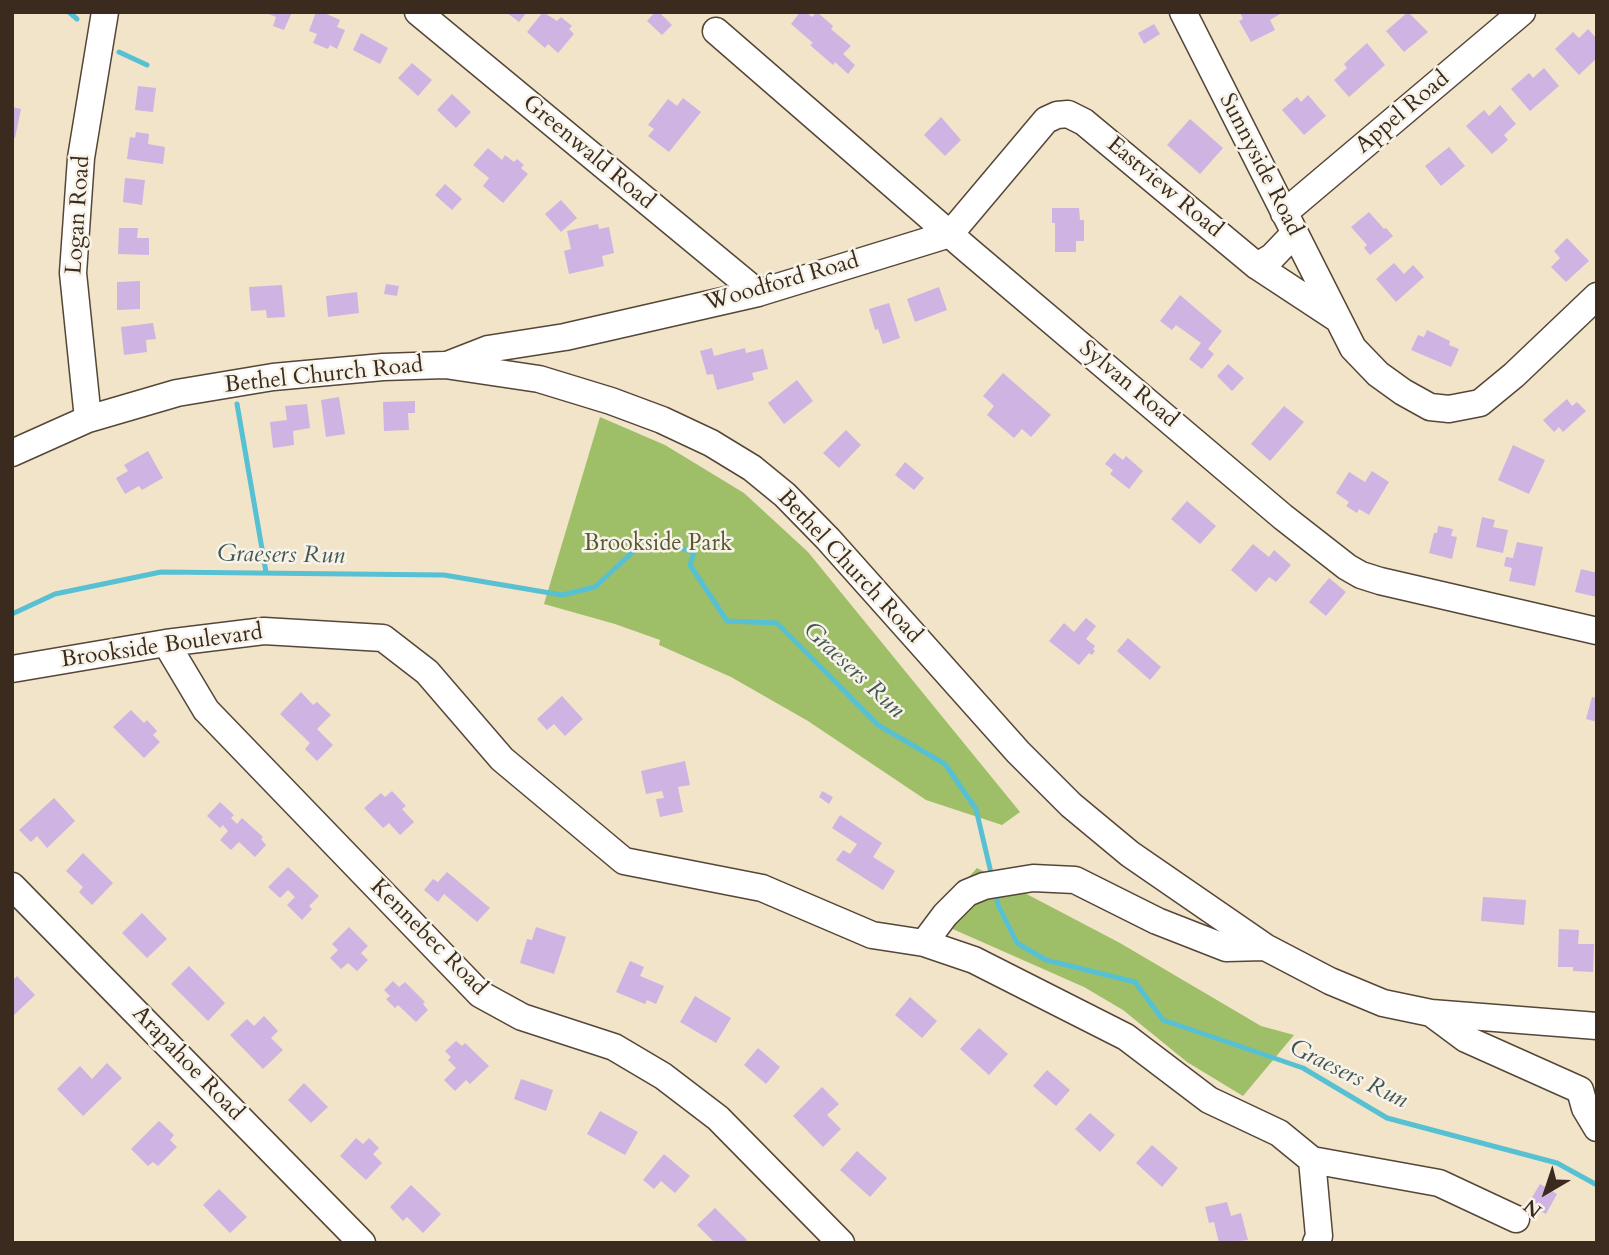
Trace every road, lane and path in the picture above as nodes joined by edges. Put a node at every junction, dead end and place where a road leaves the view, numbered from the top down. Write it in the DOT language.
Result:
graph roads {
  1 [pos="104,12"];
  2 [pos="418,12"];
  3 [pos="1183,12"];
  4 [pos="1522,12"];
  5 [pos="716,31"];
  6 [pos="1289,224"];
  7 [pos="950,234"];
  8 [pos="1257,266"];
  9 [pos="758,293"];
  10 [pos="1597,296"];
  11 [pos="1336,318"];
  12 [pos="445,365"];
  13 [pos="88,419"];
  14 [pos="12,453"];
  15 [pos="1597,631"];
  16 [pos="166,643"];
  17 [pos="12,669"];
  18 [pos="12,886"];
  19 [pos="925,943"];
  20 [pos="1265,947"];
  21 [pos="1431,1013"];
  22 [pos="1597,1026"];
  23 [pos="1597,1128"];
  24 [pos="1312,1160"];
  25 [pos="1516,1219"];
  26 [pos="362,1243"];
  27 [pos="841,1243"];
  28 [pos="1316,1243"];
  1 -- 13 [label="street, Logan Road"];
  2 -- 9 [label="street, Greenwald Road"];
  3 -- 6 [label="street, Sunnyside Road"];
  4 -- 6 [label="street, Appel Road"];
  5 -- 7 [label="street, Sylvan Road"];
  6 -- 8 [label="street"];
  6 -- 11 [label="street, Sunnyside Road"];
  7 -- 8 [label="street, Eastview Road"];
  7 -- 9 [label="street, Woodford Road"];
  7 -- 15 [label="street, Sylvan Road"];
  8 -- 11 [label="street, Eastview Road"];
  9 -- 12 [label="street, Woodford Road"];
  10 -- 11 [label="street, Sunnyside Road"];
  12 -- 13 [label="street, Bethel Church Road"];
  12 -- 20 [label="street, Bethel Church Road"];
  13 -- 14 [label="street, Bethel Church Road"];
  16 -- 17 [label="street, Brookside Boulevard"];
  16 -- 19 [label="street, Brookside Boulevard"];
  16 -- 27 [label="street, Kennebec Road"];
  18 -- 26 [label="street, Arapahoe Road"];
  19 -- 20 [label="street"];
  19 -- 24 [label="street, Brookside Boulevard"];
  20 -- 21 [label="street, Bethel Church Road"];
  21 -- 22 [label="street, Bethel Church Road"];
  21 -- 23 [label="street"];
  24 -- 25 [label="street"];
  24 -- 28 [label="street"];
}
